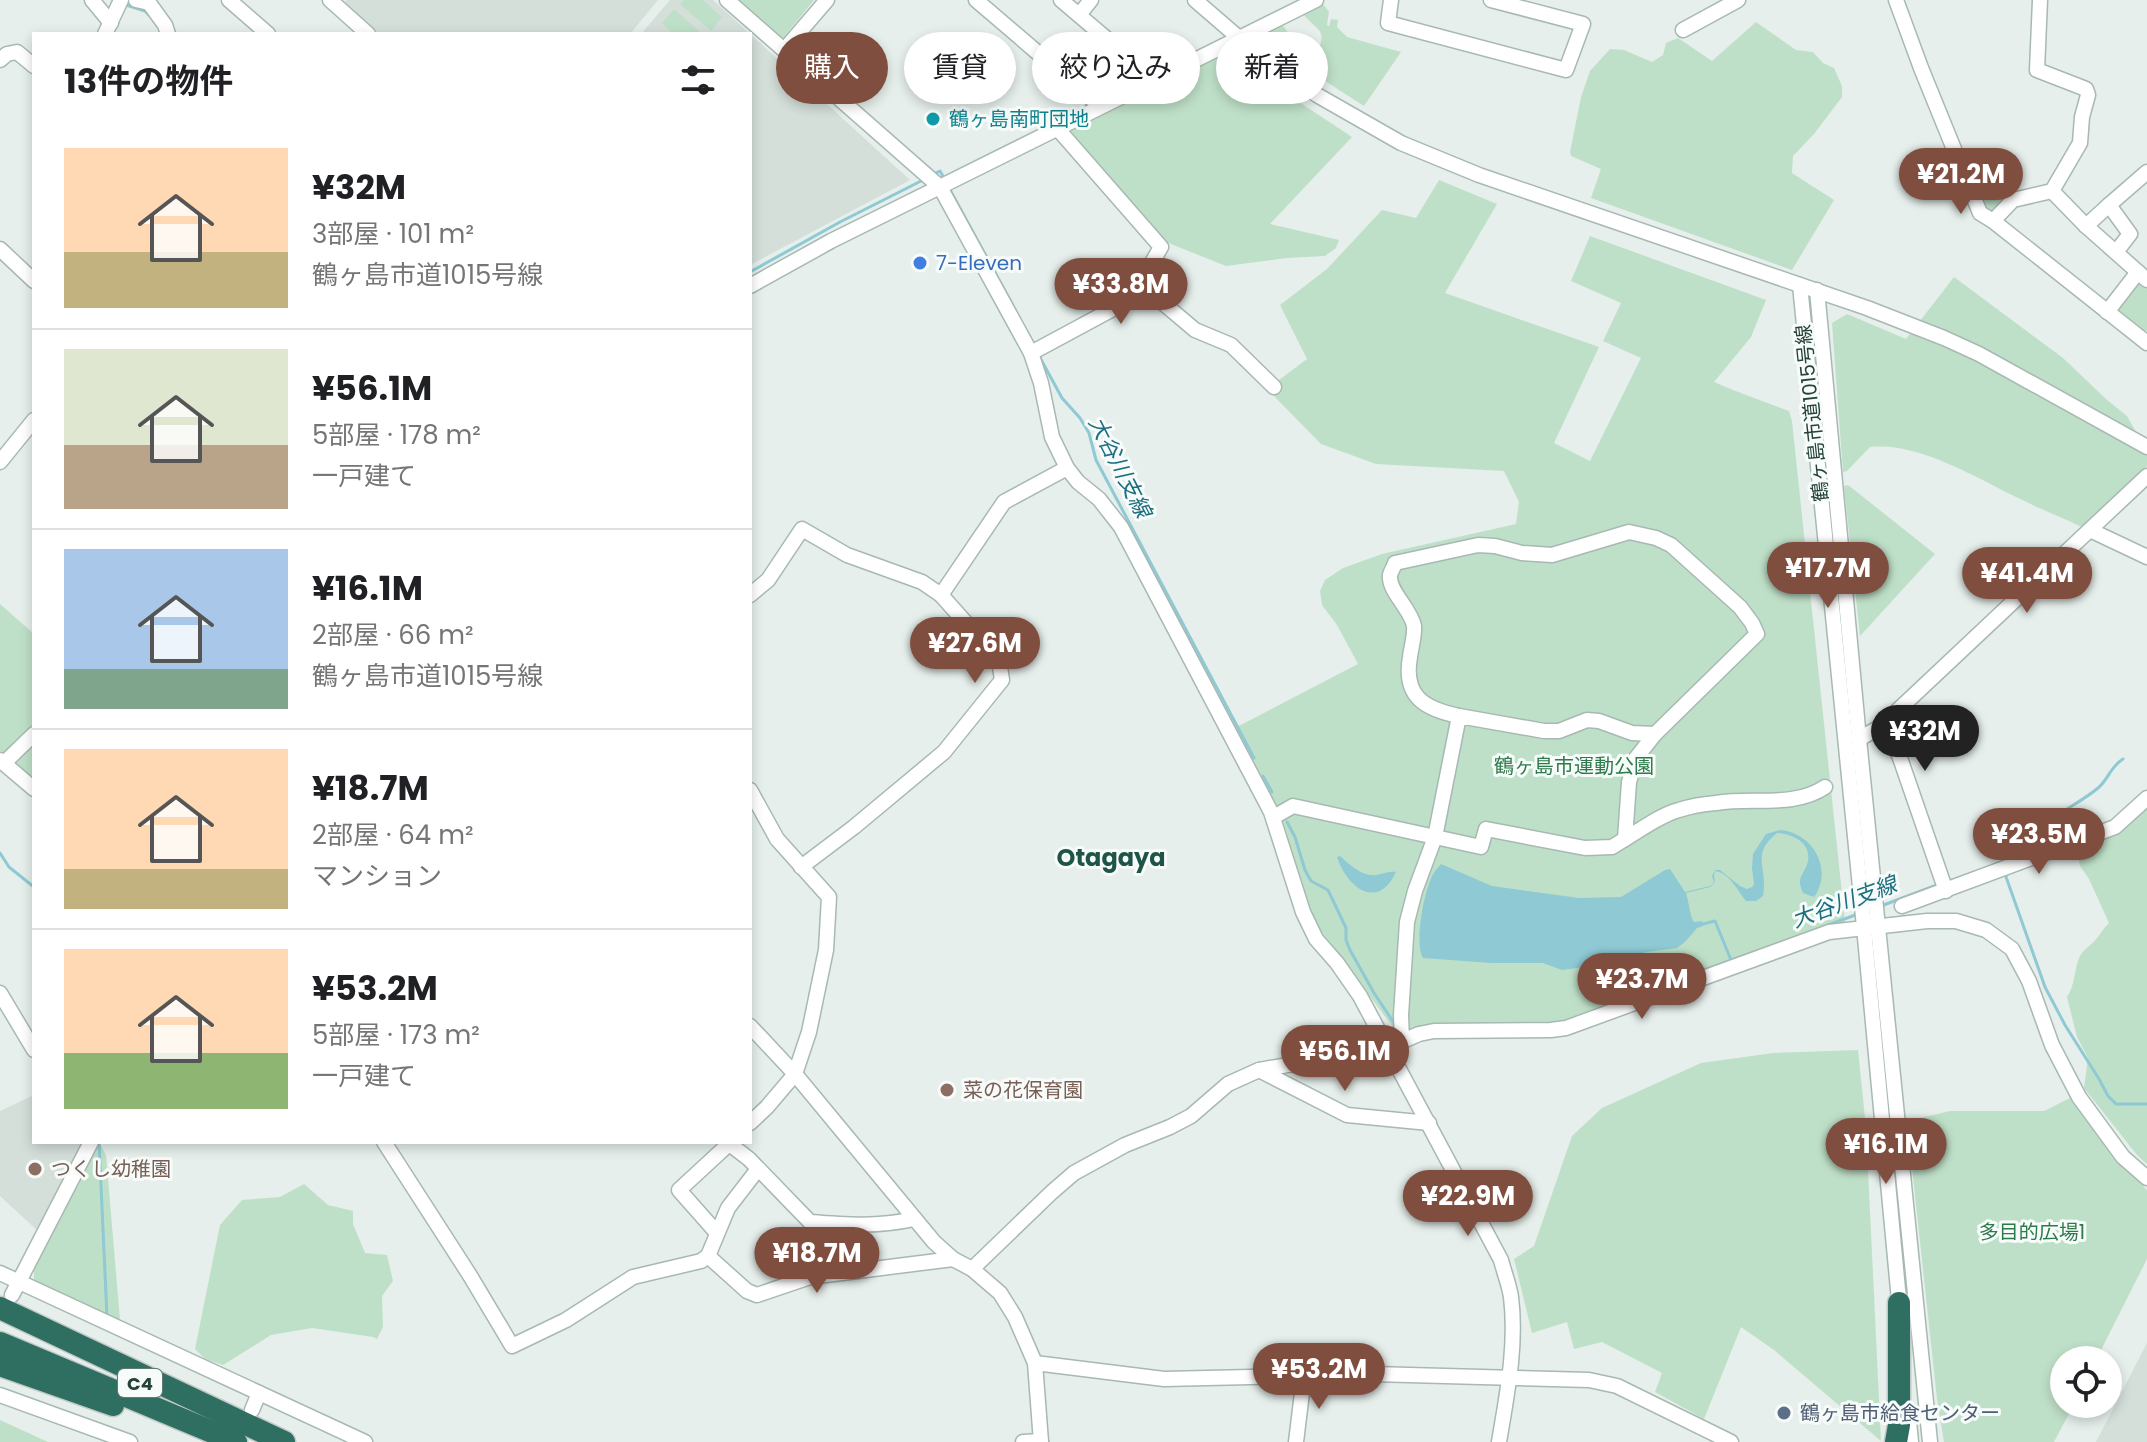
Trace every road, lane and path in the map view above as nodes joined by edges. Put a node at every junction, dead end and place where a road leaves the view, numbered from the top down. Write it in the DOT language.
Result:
graph roads {
  1 [pos="92,0"];
  2 [pos="121,0"];
  3 [pos="136,0"];
  4 [pos="229,0"];
  5 [pos="727,0"];
  6 [pos="827,0"];
  7 [pos="976,0"];
  8 [pos="1061,0"];
  9 [pos="1091,0"];
  10 [pos="1195,0"];
  11 [pos="1316,0"];
  12 [pos="1391,0"];
  13 [pos="1491,0"];
  14 [pos="1738,0"];
  15 [pos="1896,0"];
  16 [pos="2040,0"];
  17 [pos="334,1"];
  18 [pos="1079,15"];
  19 [pos="108,29"];
  20 [pos="1683,30"];
  21 [pos="167,32"];
  22 [pos="266,32"];
  23 [pos="366,32"];
  24 [pos="799,32"];
  25 [pos="1099,32"];
  26 [pos="1232,32"];
  27 [pos="1251,32"];
  28 [pos="776,43"];
  29 [pos="0,60"];
  30 [pos="32,64"];
  31 [pos="1328,101"];
  32 [pos="845,104"];
  33 [pos="1104,104"];
  34 [pos="1100,106"];
  35 [pos="1057,128"];
  36 [pos="2147,172"];
  37 [pos="932,181"];
  38 [pos="2052,191"];
  39 [pos="2109,205"];
  40 [pos="1993,221"];
  41 [pos="2086,226"];
  42 [pos="0,249"];
  43 [pos="2116,252"];
  44 [pos="2142,276"];
  45 [pos="32,279"];
  46 [pos="752,285"];
  47 [pos="1800,285"];
  48 [pos="1140,288"];
  49 [pos="1817,290"];
  50 [pos="2107,312"];
  51 [pos="2147,343"];
  52 [pos="1031,353"];
  53 [pos="1274,387"];
  54 [pos="32,422"];
  55 [pos="2147,447"];
  56 [pos="0,462"];
  57 [pos="1067,468"];
  58 [pos="2147,476"];
  59 [pos="2090,530"];
  60 [pos="2147,557"];
  61 [pos="752,593"];
  62 [pos="941,595"];
  63 [pos="1459,716"];
  64 [pos="1880,727"];
  65 [pos="1655,734"];
  66 [pos="32,736"];
  67 [pos="1859,739"];
  68 [pos="2,761"];
  69 [pos="32,787"];
  70 [pos="1825,787"];
  71 [pos="752,794"];
  72 [pos="2147,798"];
  73 [pos="1279,814"];
  74 [pos="1435,837"];
  75 [pos="1625,839"];
  76 [pos="801,867"];
  77 [pos="1946,891"];
  78 [pos="1902,906"];
  79 [pos="1871,927"];
  80 [pos="0,993"];
  81 [pos="752,1028"];
  82 [pos="1396,1044"];
  83 [pos="32,1047"];
  84 [pos="1259,1070"];
  85 [pos="795,1074"];
  86 [pos="752,1121"];
  87 [pos="1429,1123"];
  88 [pos="90,1144"];
  89 [pos="385,1144"];
  90 [pos="728,1144"];
  91 [pos="732,1144"];
  92 [pos="758,1169"];
  93 [pos="2147,1178"];
  94 [pos="914,1219"];
  95 [pos="717,1233"];
  96 [pos="708,1256"];
  97 [pos="953,1259"];
  98 [pos="972,1269"];
  99 [pos="0,1273"];
  100 [pos="10,1295"];
  101 [pos="1899,1303"];
  102 [pos="0,1324"];
  103 [pos="0,1343"];
  104 [pos="1035,1363"];
  105 [pos="0,1365"];
  106 [pos="1304,1376"];
  107 [pos="1509,1377"];
  108 [pos="259,1393"];
  109 [pos="0,1395"];
  110 [pos="252,1410"];
  111 [pos="1041,1441"];
  112 [pos="130,1442"];
  113 [pos="220,1442"];
  114 [pos="236,1442"];
  115 [pos="282,1442"];
  116 [pos="365,1442"];
  117 [pos="1023,1442"];
  118 [pos="1296,1442"];
  119 [pos="1499,1442"];
  120 [pos="1731,1442"];
  121 [pos="1896,1442"];
  122 [pos="1911,1442"];
  123 [pos="1930,1442"];
  1 -- 19 [label="street"];
  2 -- 19 [label="street"];
  3 -- 21 [label="street"];
  4 -- 22 [label="street"];
  5 -- 28 [label="street"];
  6 -- 24 [label="street"];
  7 -- 34 [label="street"];
  8 -- 18 [label="street"];
  9 -- 18 [label="street"];
  10 -- 26 [label="street"];
  11 -- 27 [label="street"];
  12 -- 13 [label="street"];
  14 -- 20 [label="street"];
  15 -- 40 [label="street"];
  16 -- 38 [label="street"];
  17 -- 23 [label="street"];
  18 -- 25 [label="street"];
  29 -- 30 [label="street"];
  31 -- 47 [label="street"];
  32 -- 37 [label="street"];
  33 -- 34 [label="street"];
  34 -- 35 [label="street"];
  35 -- 37 [label="street"];
  35 -- 48 [label="street"];
  36 -- 39 [label="street"];
  37 -- 46 [label="street"];
  37 -- 52 [label="street"];
  38 -- 40 [label="street"];
  38 -- 41 [label="street"];
  39 -- 41 [label="street"];
  39 -- 43 [label="street"];
  40 -- 50 [label="street"];
  41 -- 43 [label="street"];
  42 -- 45 [label="street"];
  43 -- 44 [label="street"];
  44 -- 50 [label="street"];
  47 -- 49 [label="street"];
  47 -- 79 [label="street, 鶴ヶ島市道1015号線"];
  48 -- 52 [label="street"];
  48 -- 53 [label="street"];
  49 -- 55 [label="street"];
  49 -- 67 [label="street, 鶴ヶ島市道1015号線"];
  50 -- 51 [label="street"];
  52 -- 57 [label="street"];
  54 -- 56 [label="street"];
  57 -- 62 [label="street"];
  57 -- 82 [label="street"];
  58 -- 59 [label="street"];
  59 -- 60 [label="street"];
  59 -- 64 [label="street"];
  61 -- 62 [label="street"];
  62 -- 76 [label="street"];
  63 -- 65 [label="street"];
  63 -- 65 [label="street"];
  63 -- 74 [label="street"];
  64 -- 67 [label="street"];
  64 -- 77 [label="street"];
  65 -- 75 [label="street"];
  66 -- 68 [label="street"];
  67 -- 79 [label="street, 鶴ヶ島市道1015号線"];
  68 -- 69 [label="street"];
  70 -- 75 [label="street"];
  71 -- 76 [label="street"];
  72 -- 77 [label="street"];
  73 -- 74 [label="street"];
  74 -- 75 [label="street"];
  74 -- 82 [label="street"];
  76 -- 85 [label="street"];
  77 -- 78 [label="street"];
  79 -- 82 [label="street"];
  79 -- 93 [label="street"];
  79 -- 101 [label="street, 鶴ヶ島市道1015号線"];
  79 -- 123 [label="street, 鶴ヶ島市道1015号線"];
  80 -- 83 [label="street"];
  81 -- 85 [label="street"];
  82 -- 84 [label="street"];
  82 -- 87 [label="street"];
  84 -- 87 [label="street"];
  84 -- 98 [label="street"];
  85 -- 86 [label="street"];
  85 -- 94 [label="street"];
  87 -- 107 [label="street"];
  88 -- 100 [label="street"];
  89 -- 96 [label="street"];
  90 -- 95 [label="street"];
  91 -- 92 [label="street"];
  92 -- 94 [label="street"];
  92 -- 95 [label="street"];
  94 -- 97 [label="street"];
  95 -- 96 [label="street"];
  96 -- 97 [label="street"];
  97 -- 98 [label="street"];
  98 -- 104 [label="street"];
  99 -- 100 [label="street"];
  100 -- 108 [label="street"];
  100 -- 115 [label="highway"];
  101 -- 121 [label="highway"];
  101 -- 122 [label="street, 鶴ヶ島市道1015号線"];
  102 -- 115 [label="highway, C4"];
  103 -- 114 [label="highway, C4"];
  104 -- 106 [label="street"];
  104 -- 111 [label="street"];
  105 -- 113 [label="highway"];
  106 -- 107 [label="street"];
  106 -- 118 [label="street"];
  107 -- 119 [label="street"];
  107 -- 120 [label="street"];
  108 -- 110 [label="street"];
  108 -- 116 [label="street"];
  109 -- 112 [label="street"];
  111 -- 117 [label="street"];
}
